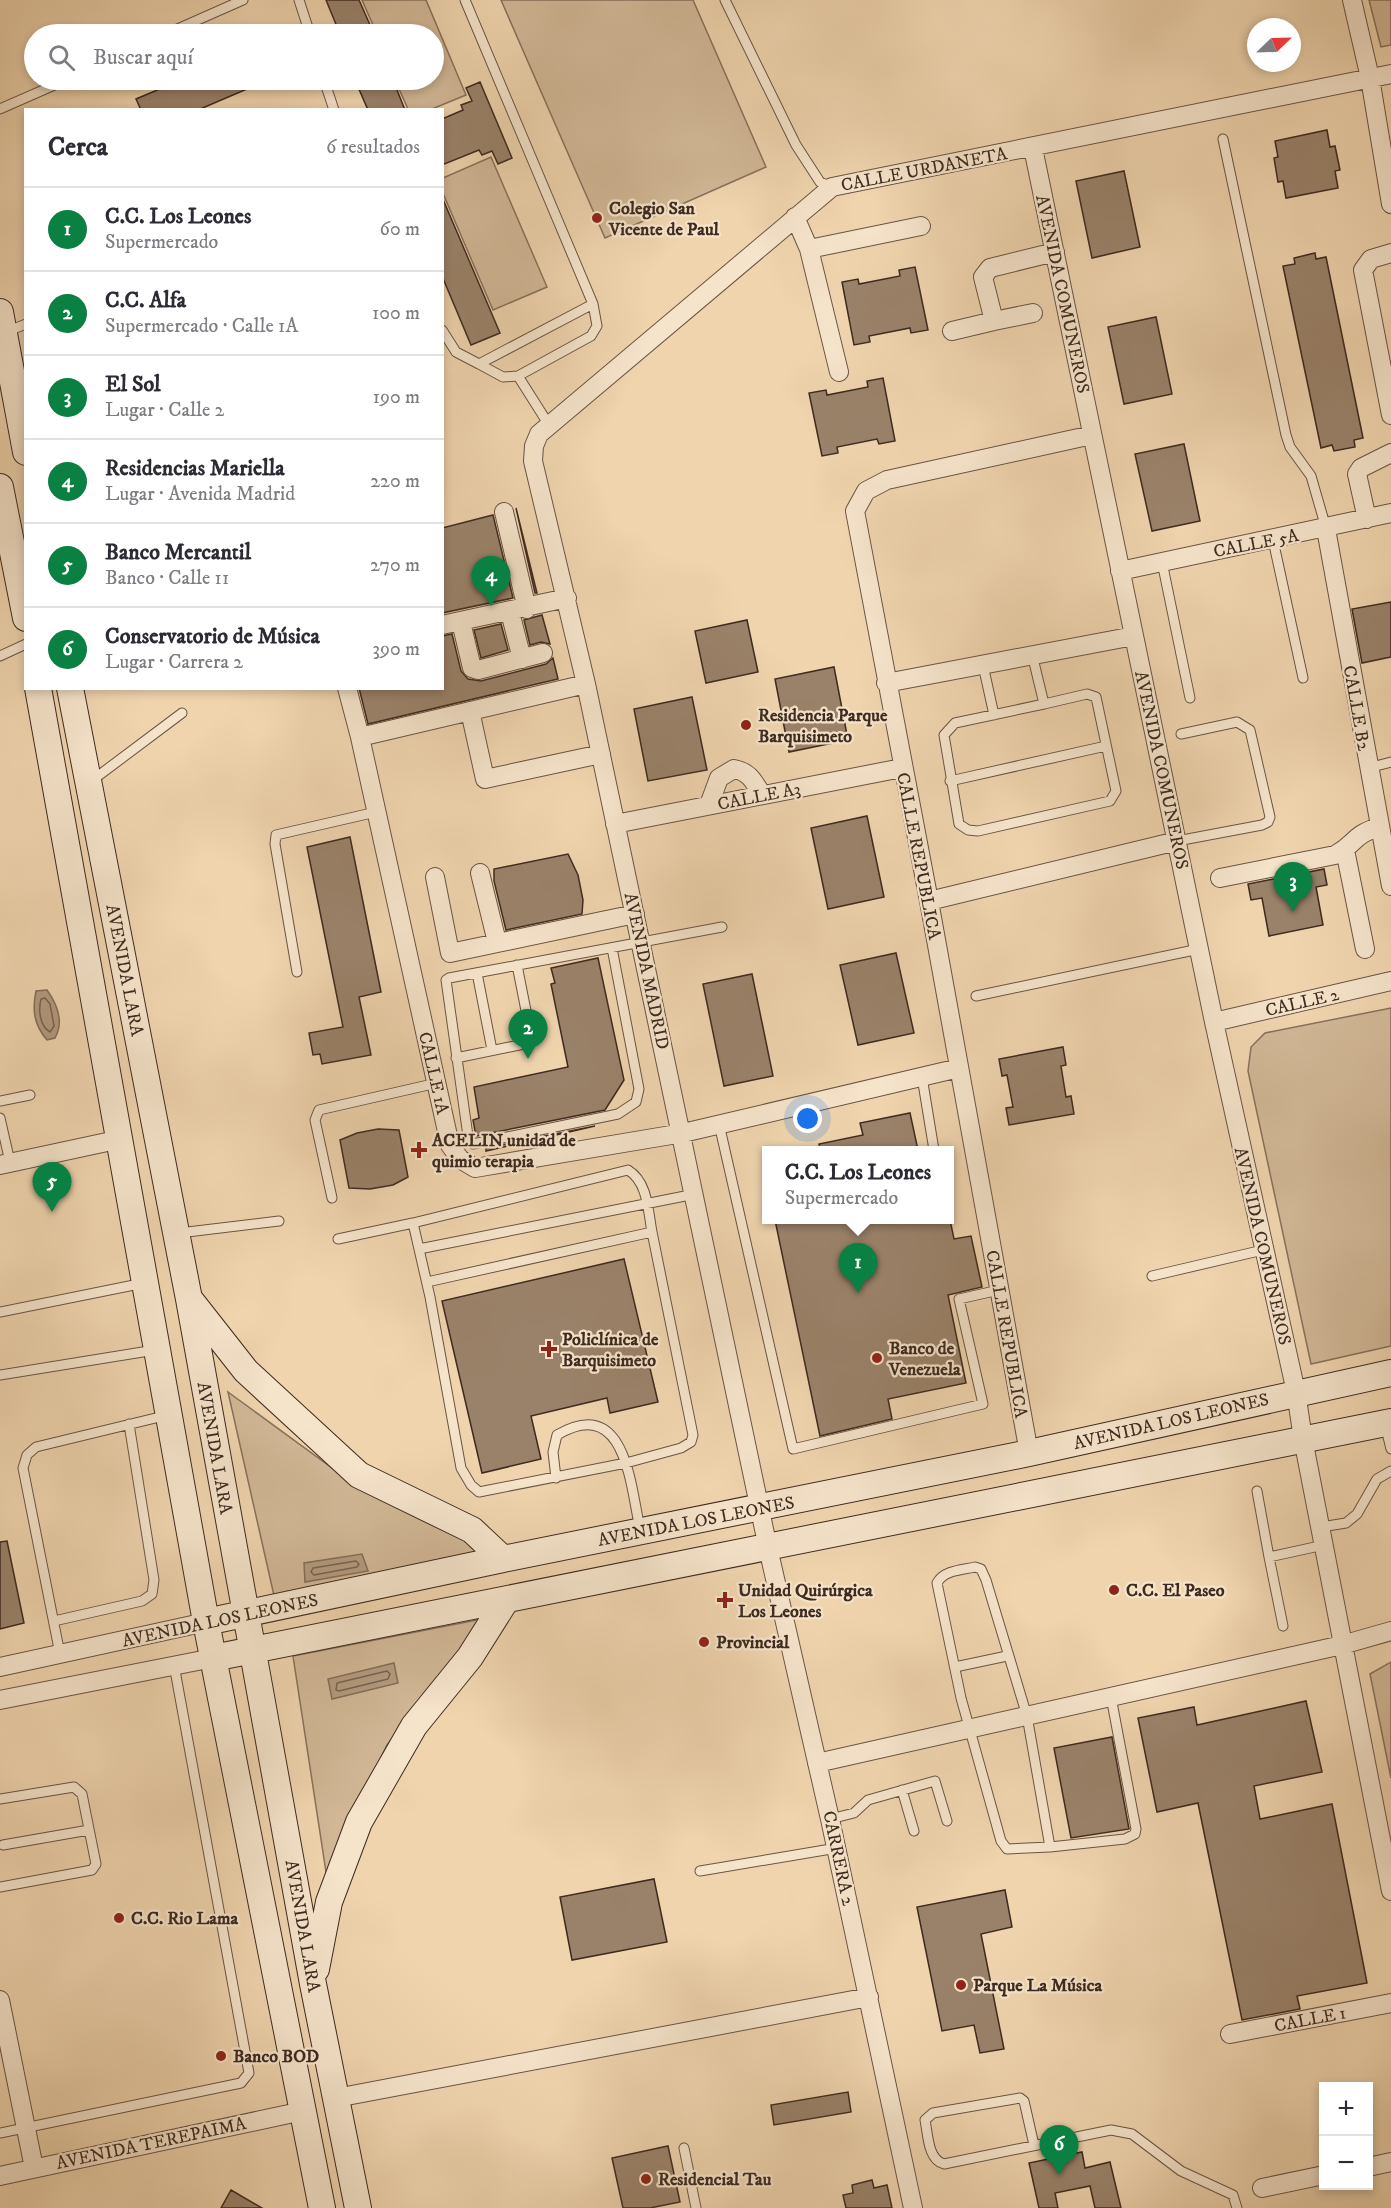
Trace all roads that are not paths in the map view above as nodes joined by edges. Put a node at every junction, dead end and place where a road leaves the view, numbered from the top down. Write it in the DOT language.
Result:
graph roads {
  1 [pos="243,0"];
  2 [pos="299,0"];
  3 [pos="465,0"];
  4 [pos="725,0"];
  5 [pos="1352,0"];
  6 [pos="189,24"];
  7 [pos="307,24"];
  8 [pos="1391,74"];
  9 [pos="1370,78"];
  10 [pos="43,90"];
  11 [pos="327,90"];
  12 [pos="333,108"];
  13 [pos="0,109"];
  14 [pos="1224,139"];
  15 [pos="1033,148"];
  16 [pos="832,187"];
  17 [pos="1391,204"];
  18 [pos="795,217"];
  19 [pos="921,226"];
  20 [pos="809,249"];
  21 [pos="1054,252"];
  22 [pos="1391,253"];
  23 [pos="593,304"];
  24 [pos="1033,313"];
  25 [pos="994,321"];
  26 [pos="10,323"];
  27 [pos="952,331"];
  28 [pos="444,333"];
  29 [pos="479,364"];
  30 [pos="839,372"];
  31 [pos="518,376"];
  32 [pos="1391,416"];
  33 [pos="544,430"];
  34 [pos="1092,435"];
  35 [pos="24,440"];
  36 [pos="1391,453"];
  37 [pos="1,499"];
  38 [pos="504,512"];
  39 [pos="1391,513"];
  40 [pos="1367,519"];
  41 [pos="1326,529"];
  42 [pos="5,536"];
  43 [pos="1273,540"];
  44 [pos="1162,562"];
  45 [pos="1120,571"];
  46 [pos="567,598"];
  47 [pos="24,610"];
  48 [pos="518,610"];
  49 [pos="461,622"];
  50 [pos="444,625"];
  51 [pos="1134,636"];
  52 [pos="24,645"];
  53 [pos="543,653"];
  54 [pos="1032,654"];
  55 [pos="0,656"];
  56 [pos="522,658"];
  57 [pos="983,664"];
  58 [pos="1303,678"];
  59 [pos="886,683"];
  60 [pos="586,684"];
  61 [pos="38,690"];
  62 [pos="70,690"];
  63 [pos="348,690"];
  64 [pos="1190,698"];
  65 [pos="1044,704"];
  66 [pos="470,711"];
  67 [pos="182,712"];
  68 [pos="994,715"];
  69 [pos="1181,734"];
  70 [pos="360,737"];
  71 [pos="1106,746"];
  72 [pos="601,754"];
  73 [pos="1391,762"];
  74 [pos="902,768"];
  75 [pos="1368,768"];
  76 [pos="950,781"];
  77 [pos="88,784"];
  78 [pos="762,795"];
  79 [pos="709,805"];
  80 [pos="376,812"];
  81 [pos="1382,819"];
  82 [pos="615,824"];
  83 [pos="1177,841"];
  84 [pos="1345,850"];
  85 [pos="480,873"];
  86 [pos="435,877"];
  87 [pos="1220,878"];
  88 [pos="1391,886"];
  89 [pos="929,901"];
  90 [pos="635,914"];
  91 [pos="722,927"];
  92 [pos="497,942"];
  93 [pos="640,942"];
  94 [pos="612,948"];
  95 [pos="1200,949"];
  96 [pos="1365,949"];
  97 [pos="517,965"];
  98 [pos="297,972"];
  99 [pos="477,973"];
  100 [pos="1391,981"];
  101 [pos="976,996"];
  102 [pos="1214,1022"];
  103 [pos="492,1050"];
  104 [pos="456,1058"];
  105 [pos="959,1068"];
  106 [pos="922,1077"];
  107 [pos="436,1083"];
  108 [pos="30,1095"];
  109 [pos="0,1101"];
  110 [pos="0,1118"];
  111 [pos="719,1125"];
  112 [pos="683,1133"];
  113 [pos="121,1139"];
  114 [pos="933,1146"];
  115 [pos="5,1163"];
  116 [pos="695,1194"];
  117 [pos="332,1198"];
  118 [pos="647,1202"];
  119 [pos="279,1221"];
  120 [pos="413,1223"];
  121 [pos="652,1232"];
  122 [pos="176,1233"];
  123 [pos="338,1239"];
  124 [pos="419,1249"];
  125 [pos="1263,1250"];
  126 [pos="1152,1276"];
  127 [pos="146,1282"];
  128 [pos="427,1282"];
  129 [pos="999,1290"];
  130 [pos="189,1299"];
  131 [pos="0,1312"];
  132 [pos="158,1350"];
  133 [pos="1391,1373"];
  134 [pos="0,1375"];
  135 [pos="1296,1392"];
  136 [pos="170,1415"];
  137 [pos="1388,1422"];
  138 [pos="129,1424"];
  139 [pos="1303,1439"];
  140 [pos="1391,1449"];
  141 [pos="1029,1454"];
  142 [pos="626,1463"];
  143 [pos="1391,1471"];
  144 [pos="556,1478"];
  145 [pos="1257,1491"];
  146 [pos="762,1509"];
  147 [pos="641,1531"];
  148 [pos="1323,1536"];
  149 [pos="768,1548"];
  150 [pos="1269,1557"];
  151 [pos="503,1559"];
  152 [pos="506,1600"];
  153 [pos="247,1615"];
  154 [pos="54,1621"];
  155 [pos="206,1622"];
  156 [pos="1283,1626"];
  157 [pos="1391,1631"];
  158 [pos="1342,1645"];
  159 [pos="253,1650"];
  160 [pos="60,1654"];
  161 [pos="1007,1656"];
  162 [pos="213,1658"];
  163 [pos="174,1665"];
  164 [pos="0,1667"];
  165 [pos="955,1667"];
  166 [pos="1111,1697"];
  167 [pos="0,1700"];
  168 [pos="1027,1716"];
  169 [pos="972,1730"];
  170 [pos="817,1763"];
  171 [pos="902,1790"];
  172 [pos="0,1798"];
  173 [pos="830,1819"];
  174 [pos="947,1821"];
  175 [pos="89,1830"];
  176 [pos="914,1831"];
  177 [pos="3,1845"];
  178 [pos="1050,1847"];
  179 [pos="837,1848"];
  180 [pos="700,1871"];
  181 [pos="0,1887"];
  182 [pos="1391,1891"];
  183 [pos="313,1984"];
  184 [pos="869,1997"];
  185 [pos="0,2000"];
  186 [pos="1391,2003"];
  187 [pos="1230,2034"];
  188 [pos="336,2098"];
  189 [pos="303,2111"];
  190 [pos="26,2125"];
  191 [pos="0,2133"];
  192 [pos="1034,2145"];
  193 [pos="684,2148"];
  194 [pos="1391,2162"];
  195 [pos="1373,2166"];
  196 [pos="34,2168"];
  197 [pos="0,2176"];
  198 [pos="1319,2176"];
  199 [pos="1262,2188"];
  200 [pos="322,2208"];
  201 [pos="358,2208"];
  202 [pos="696,2208"];
  203 [pos="913,2208"];
  204 [pos="1237,2208"];
  1 -- 6 [label="lane"];
  2 -- 7 [label="lane"];
  3 -- 23 [label="lane"];
  4 -- 16 [label="lane"];
  5 -- 9 [label="street"];
  8 -- 9 [label="street, CALLE URDANETA"];
  9 -- 15 [label="street, CALLE URDANETA"];
  9 -- 17 [label="street"];
  10 -- 13 [label="lane"];
  11 -- 12 [label="lane"];
  14 -- 41 [label="lane"];
  15 -- 16 [label="street, CALLE URDANETA"];
  15 -- 21 [label="street, AVENIDA COMUNEROS"];
  16 -- 18 [label="street, CALLE URDANETA"];
  18 -- 20 [label="street"];
  18 -- 33 [label="street, CALLE URDANETA"];
  19 -- 20 [label="street"];
  20 -- 30 [label="street"];
  21 -- 25 [label="street"];
  21 -- 34 [label="street, AVENIDA COMUNEROS"];
  22 -- 32 [label="street"];
  23 -- 29 [label="lane"];
  23 -- 31 [label="lane"];
  24 -- 25 [label="street"];
  25 -- 27 [label="street"];
  26 -- 35 [label="street"];
  28 -- 29 [label="lane"];
  29 -- 31 [label="lane"];
  31 -- 33 [label="lane"];
  33 -- 46 [label="street, AVENIDA MADRID"];
  34 -- 45 [label="street, AVENIDA COMUNEROS"];
  34 -- 59 [label="street, CALLE REPUBLICA"];
  36 -- 40 [label="street"];
  37 -- 42 [label="street"];
  38 -- 48 [label="street"];
  39 -- 40 [label="street, CALLE 5A"];
  40 -- 41 [label="street, CALLE 5A"];
  41 -- 43 [label="street, CALLE 5A"];
  41 -- 75 [label="street, CALLE B2"];
  42 -- 47 [label="street"];
  43 -- 44 [label="street, CALLE 5A"];
  43 -- 58 [label="lane"];
  44 -- 45 [label="street, CALLE 5A"];
  44 -- 64 [label="lane"];
  45 -- 51 [label="street, AVENIDA COMUNEROS"];
  46 -- 48 [label="street"];
  46 -- 60 [label="street, AVENIDA MADRID"];
  48 -- 49 [label="street"];
  48 -- 56 [label="street"];
  49 -- 50 [label="street"];
  49 -- 56 [label="street"];
  51 -- 54 [label="street"];
  51 -- 83 [label="street, AVENIDA COMUNEROS"];
  52 -- 55 [label="lane"];
  53 -- 56 [label="street"];
  54 -- 57 [label="street"];
  54 -- 65 [label="lane"];
  57 -- 59 [label="street"];
  57 -- 68 [label="lane"];
  59 -- 74 [label="street, CALLE REPUBLICA"];
  60 -- 66 [label="street"];
  60 -- 72 [label="street, AVENIDA MADRID"];
  61 -- 113 [label="street, AVENIDA LARA"];
  62 -- 77 [label="street, AVENIDA LARA"];
  63 -- 70 [label="street, CALLE 1A"];
  65 -- 68 [label="lane"];
  65 -- 71 [label="lane"];
  66 -- 70 [label="street"];
  66 -- 72 [label="street"];
  67 -- 77 [label="lane"];
  68 -- 76 [label="lane"];
  69 -- 83 [label="lane"];
  70 -- 80 [label="street, CALLE 1A"];
  71 -- 76 [label="lane"];
  71 -- 76 [label="lane"];
  72 -- 82 [label="street, AVENIDA MADRID"];
  73 -- 75 [label="lane"];
  74 -- 78 [label="street, CALLE A3"];
  74 -- 89 [label="street, CALLE REPUBLICA"];
  75 -- 81 [label="street, CALLE B2"];
  77 -- 122 [label="street, AVENIDA LARA"];
  78 -- 79 [label="street, CALLE A3"];
  78 -- 79 [label="street"];
  79 -- 82 [label="street, CALLE A3"];
  80 -- 98 [label="lane"];
  80 -- 107 [label="street, CALLE 1A"];
  81 -- 84 [label="street"];
  81 -- 88 [label="street, CALLE B2"];
  82 -- 90 [label="street, AVENIDA MADRID"];
  83 -- 89 [label="street"];
  83 -- 95 [label="street, AVENIDA COMUNEROS"];
  84 -- 87 [label="street"];
  84 -- 96 [label="street"];
  85 -- 92 [label="street"];
  86 -- 92 [label="street"];
  89 -- 105 [label="street, CALLE REPUBLICA"];
  90 -- 92 [label="street"];
  90 -- 93 [label="street, AVENIDA MADRID"];
  91 -- 93 [label="lane"];
  93 -- 94 [label="lane"];
  93 -- 112 [label="street, AVENIDA MADRID"];
  94 -- 97 [label="lane"];
  94 -- 104 [label="lane"];
  95 -- 101 [label="lane"];
  95 -- 102 [label="street, AVENIDA COMUNEROS"];
  97 -- 99 [label="lane"];
  97 -- 103 [label="lane"];
  99 -- 103 [label="lane"];
  99 -- 104 [label="lane"];
  100 -- 102 [label="street, CALLE 2"];
  102 -- 125 [label="street, AVENIDA COMUNEROS"];
  103 -- 104 [label="lane"];
  105 -- 106 [label="street, CALLE 1A"];
  105 -- 129 [label="street, CALLE REPUBLICA"];
  106 -- 111 [label="street, CALLE 1A"];
  106 -- 114 [label="lane"];
  107 -- 112 [label="street, CALLE 1A"];
  107 -- 117 [label="lane"];
  108 -- 109 [label="lane"];
  110 -- 115 [label="lane"];
  111 -- 112 [label="street, CALLE 1A"];
  111 -- 129 [label="lane"];
  112 -- 116 [label="street, AVENIDA MADRID"];
  113 -- 115 [label="street"];
  113 -- 127 [label="street, AVENIDA LARA"];
  116 -- 118 [label="lane"];
  116 -- 146 [label="street, AVENIDA MADRID"];
  118 -- 120 [label="lane"];
  118 -- 121 [label="lane"];
  118 -- 124 [label="lane"];
  119 -- 122 [label="lane"];
  120 -- 123 [label="lane"];
  120 -- 124 [label="lane"];
  121 -- 128 [label="lane"];
  121 -- 142 [label="lane"];
  122 -- 130 [label="street, AVENIDA LARA"];
  124 -- 128 [label="lane"];
  125 -- 126 [label="lane"];
  125 -- 135 [label="street, AVENIDA COMUNEROS"];
  127 -- 131 [label="lane"];
  127 -- 132 [label="street, AVENIDA LARA"];
  128 -- 144 [label="lane"];
  129 -- 141 [label="street, CALLE REPUBLICA"];
  130 -- 151 [label="street"];
  130 -- 153 [label="street, AVENIDA LARA"];
  132 -- 134 [label="lane"];
  132 -- 136 [label="street, AVENIDA LARA"];
  133 -- 135 [label="street, AVENIDA LOS LEONES"];
  135 -- 139 [label="street, AVENIDA COMUNEROS"];
  135 -- 141 [label="street, AVENIDA LOS LEONES"];
  136 -- 138 [label="lane"];
  136 -- 155 [label="street, AVENIDA LARA"];
  137 -- 139 [label="street, AVENIDA LOS LEONES"];
  137 -- 140 [label="lane"];
  138 -- 154 [label="lane"];
  138 -- 154 [label="lane"];
  139 -- 148 [label="street, AVENIDA COMUNEROS"];
  139 -- 149 [label="street, AVENIDA LOS LEONES"];
  141 -- 146 [label="street, AVENIDA LOS LEONES"];
  142 -- 144 [label="lane"];
  142 -- 144 [label="lane"];
  142 -- 147 [label="lane"];
  143 -- 148 [label="lane"];
  145 -- 150 [label="lane"];
  146 -- 147 [label="street, AVENIDA LOS LEONES"];
  146 -- 149 [label="street, CARRERA 2"];
  147 -- 151 [label="street, AVENIDA LOS LEONES"];
  148 -- 150 [label="lane"];
  148 -- 158 [label="street, AVENIDA COMUNEROS"];
  149 -- 152 [label="street, AVENIDA LOS LEONES"];
  149 -- 170 [label="street, CARRERA 2"];
  150 -- 156 [label="lane"];
  151 -- 153 [label="street, AVENIDA LOS LEONES"];
  152 -- 159 [label="street, AVENIDA LOS LEONES"];
  152 -- 183 [label="street"];
  153 -- 155 [label="street, AVENIDA LOS LEONES"];
  153 -- 159 [label="street, AVENIDA LARA"];
  154 -- 160 [label="lane"];
  155 -- 160 [label="street, AVENIDA LOS LEONES"];
  155 -- 162 [label="street, AVENIDA LARA"];
  157 -- 158 [label="street"];
  158 -- 166 [label="street"];
  158 -- 182 [label="street, AVENIDA COMUNEROS"];
  159 -- 162 [label="street, AVENIDA LOS LEONES"];
  159 -- 183 [label="street, AVENIDA LARA"];
  160 -- 164 [label="street, AVENIDA LOS LEONES"];
  161 -- 165 [label="lane"];
  161 -- 165 [label="lane"];
  161 -- 168 [label="lane"];
  162 -- 163 [label="street, AVENIDA LOS LEONES"];
  162 -- 189 [label="street, AVENIDA LARA"];
  163 -- 167 [label="street, AVENIDA LOS LEONES"];
  163 -- 190 [label="lane"];
  165 -- 169 [label="lane"];
  166 -- 168 [label="street"];
  166 -- 178 [label="lane"];
  168 -- 169 [label="street"];
  168 -- 178 [label="lane"];
  169 -- 170 [label="street"];
  169 -- 178 [label="lane"];
  170 -- 173 [label="street, CARRERA 2"];
  171 -- 173 [label="lane"];
  171 -- 174 [label="lane"];
  171 -- 176 [label="lane"];
  172 -- 175 [label="lane"];
  173 -- 179 [label="street, CARRERA 2"];
  175 -- 177 [label="lane"];
  175 -- 181 [label="lane"];
  179 -- 180 [label="lane"];
  179 -- 184 [label="street, CARRERA 2"];
  183 -- 188 [label="street, AVENIDA LARA"];
  184 -- 188 [label="street"];
  184 -- 203 [label="street, CARRERA 2"];
  185 -- 190 [label="street"];
  186 -- 187 [label="street, CALLE 1"];
  188 -- 201 [label="street, AVENIDA LARA"];
  189 -- 196 [label="street, AVENIDA TEREPAIMA"];
  189 -- 200 [label="street, AVENIDA LARA"];
  190 -- 191 [label="lane"];
  190 -- 196 [label="street"];
  192 -- 192 [label="lane"];
  192 -- 204 [label="lane"];
  193 -- 202 [label="lane"];
  194 -- 195 [label="street"];
  196 -- 197 [label="street, AVENIDA TEREPAIMA"];
  198 -- 199 [label="street"];
}
